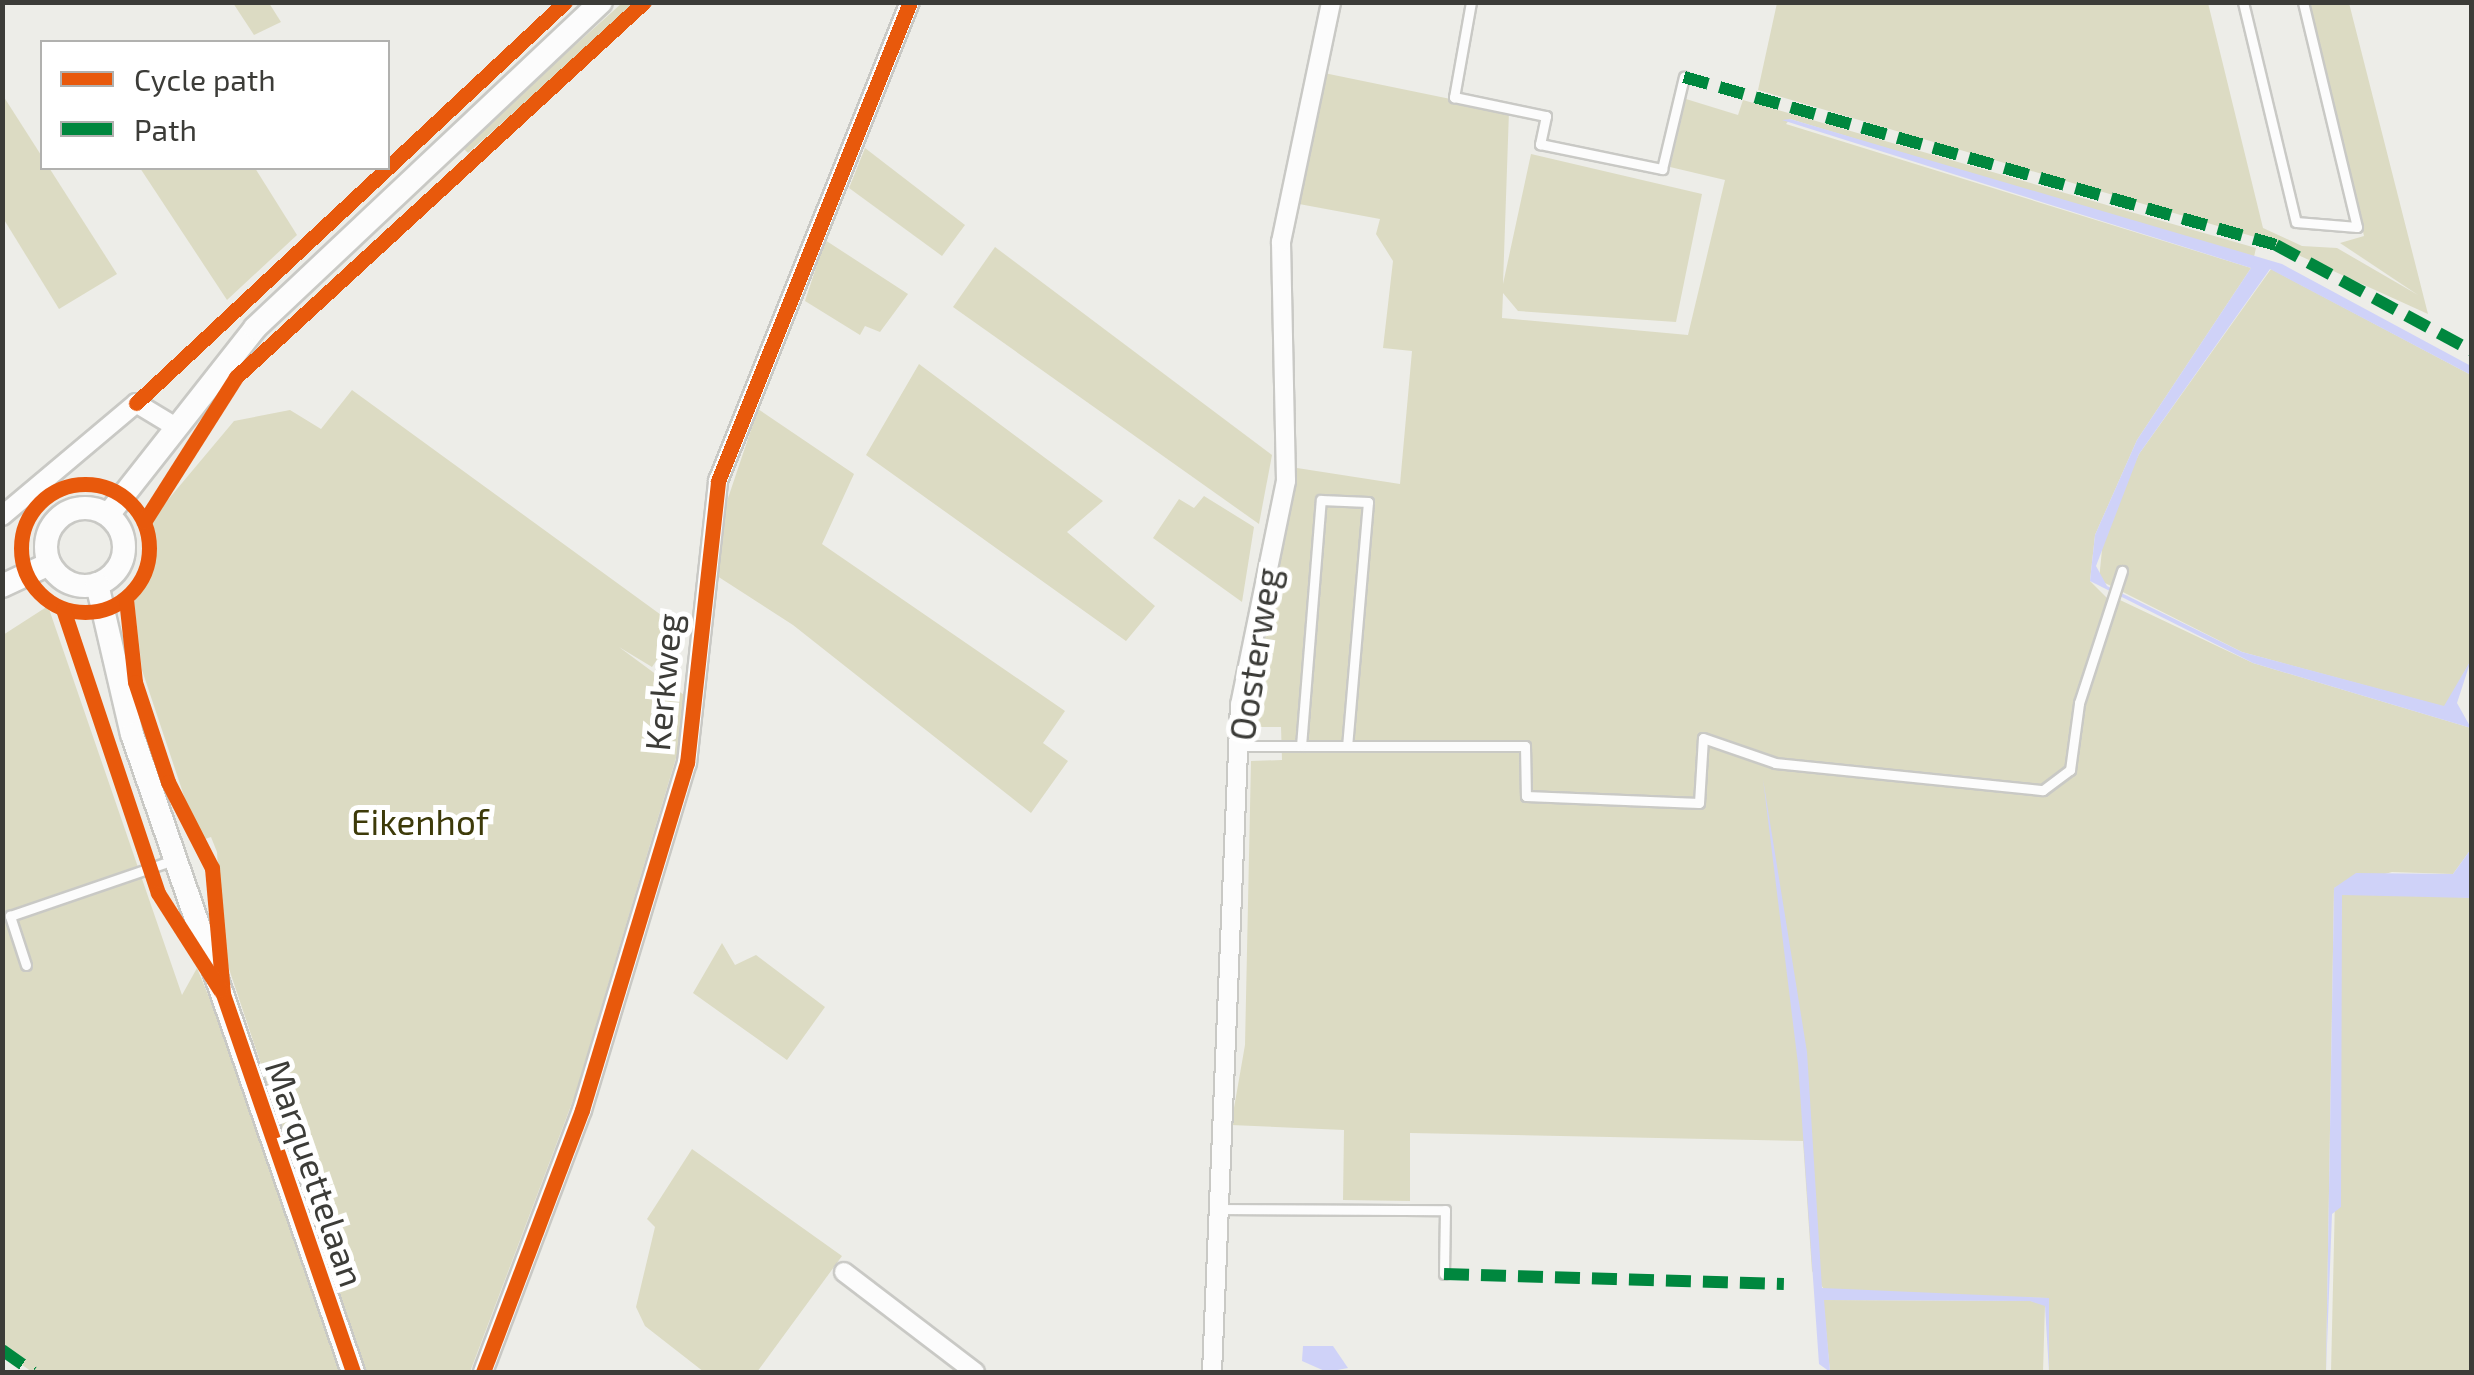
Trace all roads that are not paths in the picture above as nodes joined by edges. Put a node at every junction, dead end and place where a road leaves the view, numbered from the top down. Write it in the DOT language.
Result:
graph roads {
  1 [pos="601,2"];
  2 [pos="910,2"];
  3 [pos="1331,2"];
  4 [pos="1471,2"];
  5 [pos="2243,2"];
  6 [pos="2304,2"];
  7 [pos="1684,77"];
  8 [pos="174,426"];
  9 [pos="108,515"];
  10 [pos="2,516"];
  11 [pos="48,564"];
  12 [pos="2122,571"];
  13 [pos="97,584"];
  14 [pos="2,586"];
  15 [pos="1238,746"];
  16 [pos="1301,746"];
  17 [pos="1348,746"];
  18 [pos="177,860"];
  19 [pos="26,965"];
  20 [pos="1217,1208"];
  21 [pos="844,1272"];
  22 [pos="1444,1274"];
  23 [pos="353,1372"];
  24 [pos="483,1372"];
  25 [pos="975,1372"];
  26 [pos="1212,1372"];
  1 -- 8 [label="main road"];
  2 -- 24 [label="street, Kerkweg"];
  3 -- 15 [label="street, Oosterweg"];
  4 -- 7 [label="lane"];
  5 -- 6 [label="lane"];
  8 -- 9 [label="main road"];
  8 -- 10 [label="street"];
  9 -- 11 [label="main road"];
  9 -- 13 [label="main road"];
  11 -- 13 [label="main road"];
  11 -- 14 [label="main road"];
  12 -- 17 [label="lane"];
  13 -- 18 [label="main road, Marquettelaan"];
  15 -- 16 [label="lane"];
  15 -- 20 [label="street, Oosterweg"];
  16 -- 17 [label="lane"];
  16 -- 17 [label="lane"];
  18 -- 19 [label="lane"];
  18 -- 23 [label="main road, Marquettelaan"];
  20 -- 22 [label="lane"];
  20 -- 26 [label="street, Oosterweg"];
  21 -- 25 [label="street"];
}
